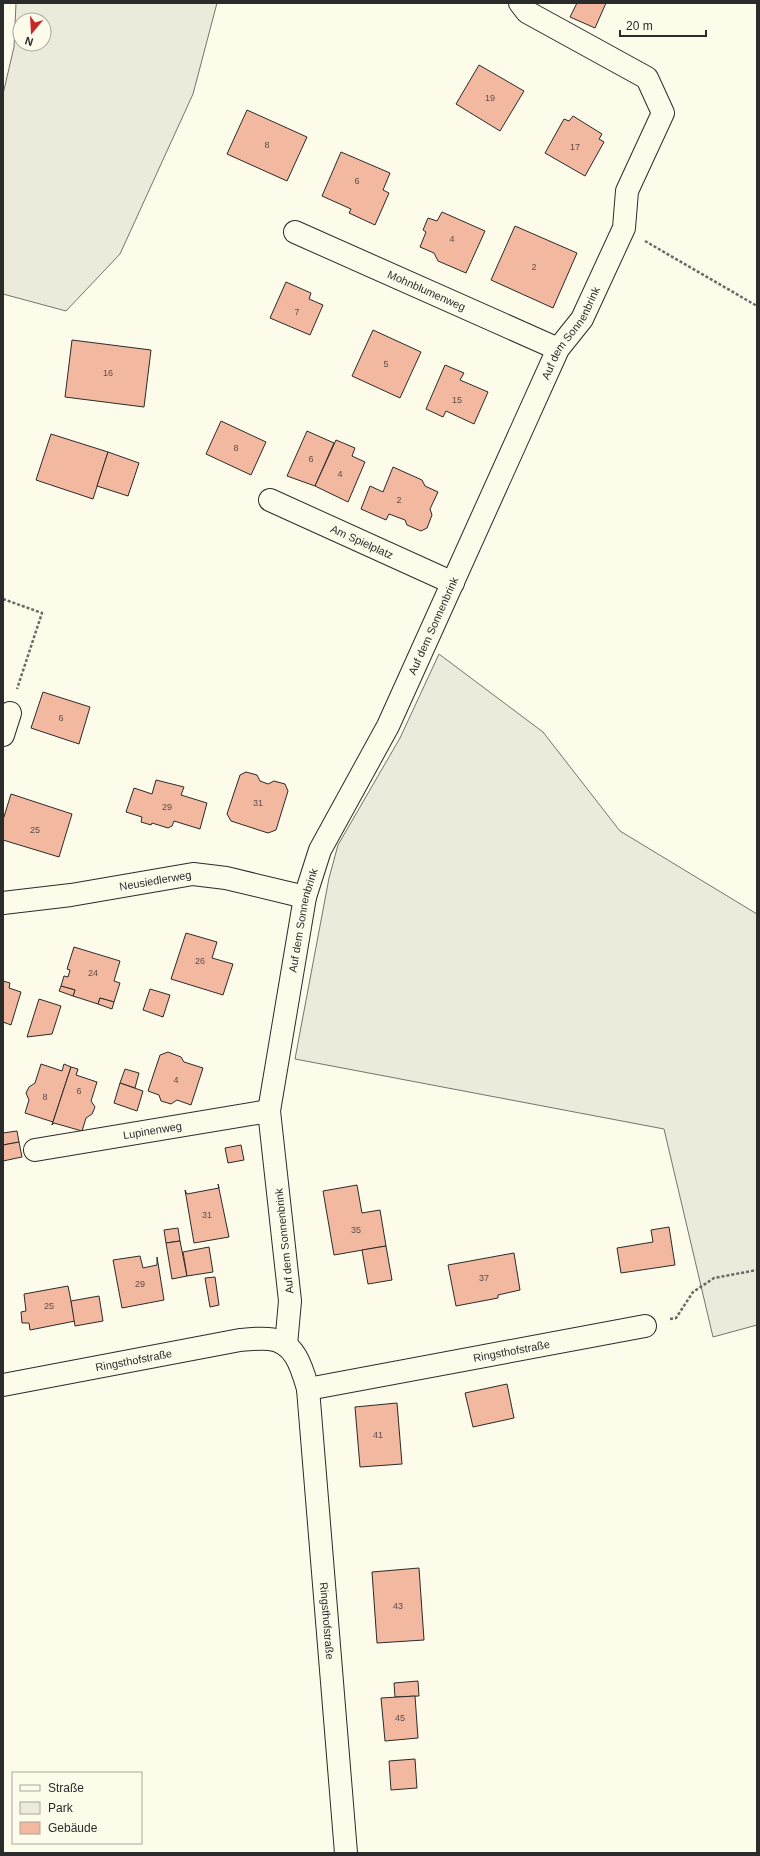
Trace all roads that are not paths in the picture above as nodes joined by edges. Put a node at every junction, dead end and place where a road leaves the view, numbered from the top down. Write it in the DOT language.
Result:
graph roads {
  1 [pos="520,3"];
  2 [pos="295,232"];
  3 [pos="558,349"];
  4 [pos="270,500"];
  5 [pos="453,583"];
  6 [pos="10,713"];
  7 [pos="3,735"];
  8 [pos="305,897"];
  9 [pos="3,903"];
  10 [pos="269,1111"];
  11 [pos="35,1150"];
  12 [pos="644,1326"];
  13 [pos="286,1345"];
  14 [pos="3,1385"];
  15 [pos="308,1389"];
  16 [pos="346,1853"];
  1 -- 3 [label="street, Auf dem Sonnenbrink"];
  2 -- 3 [label="street, Mohnblumenweg"];
  3 -- 5 [label="street, Auf dem Sonnenbrink"];
  4 -- 5 [label="street, Am Spielplatz"];
  5 -- 8 [label="street, Auf dem Sonnenbrink"];
  6 -- 7 [label="street"];
  8 -- 9 [label="street, Neusiedlerweg"];
  8 -- 10 [label="street, Auf dem Sonnenbrink"];
  10 -- 11 [label="street, Lupinenweg"];
  10 -- 13 [label="street, Auf dem Sonnenbrink"];
  12 -- 15 [label="street, Ringsthofstraße"];
  13 -- 14 [label="street, Ringsthofstraße"];
  13 -- 15 [label="street, Ringsthofstraße"];
  15 -- 16 [label="street, Ringsthofstraße"];
}
